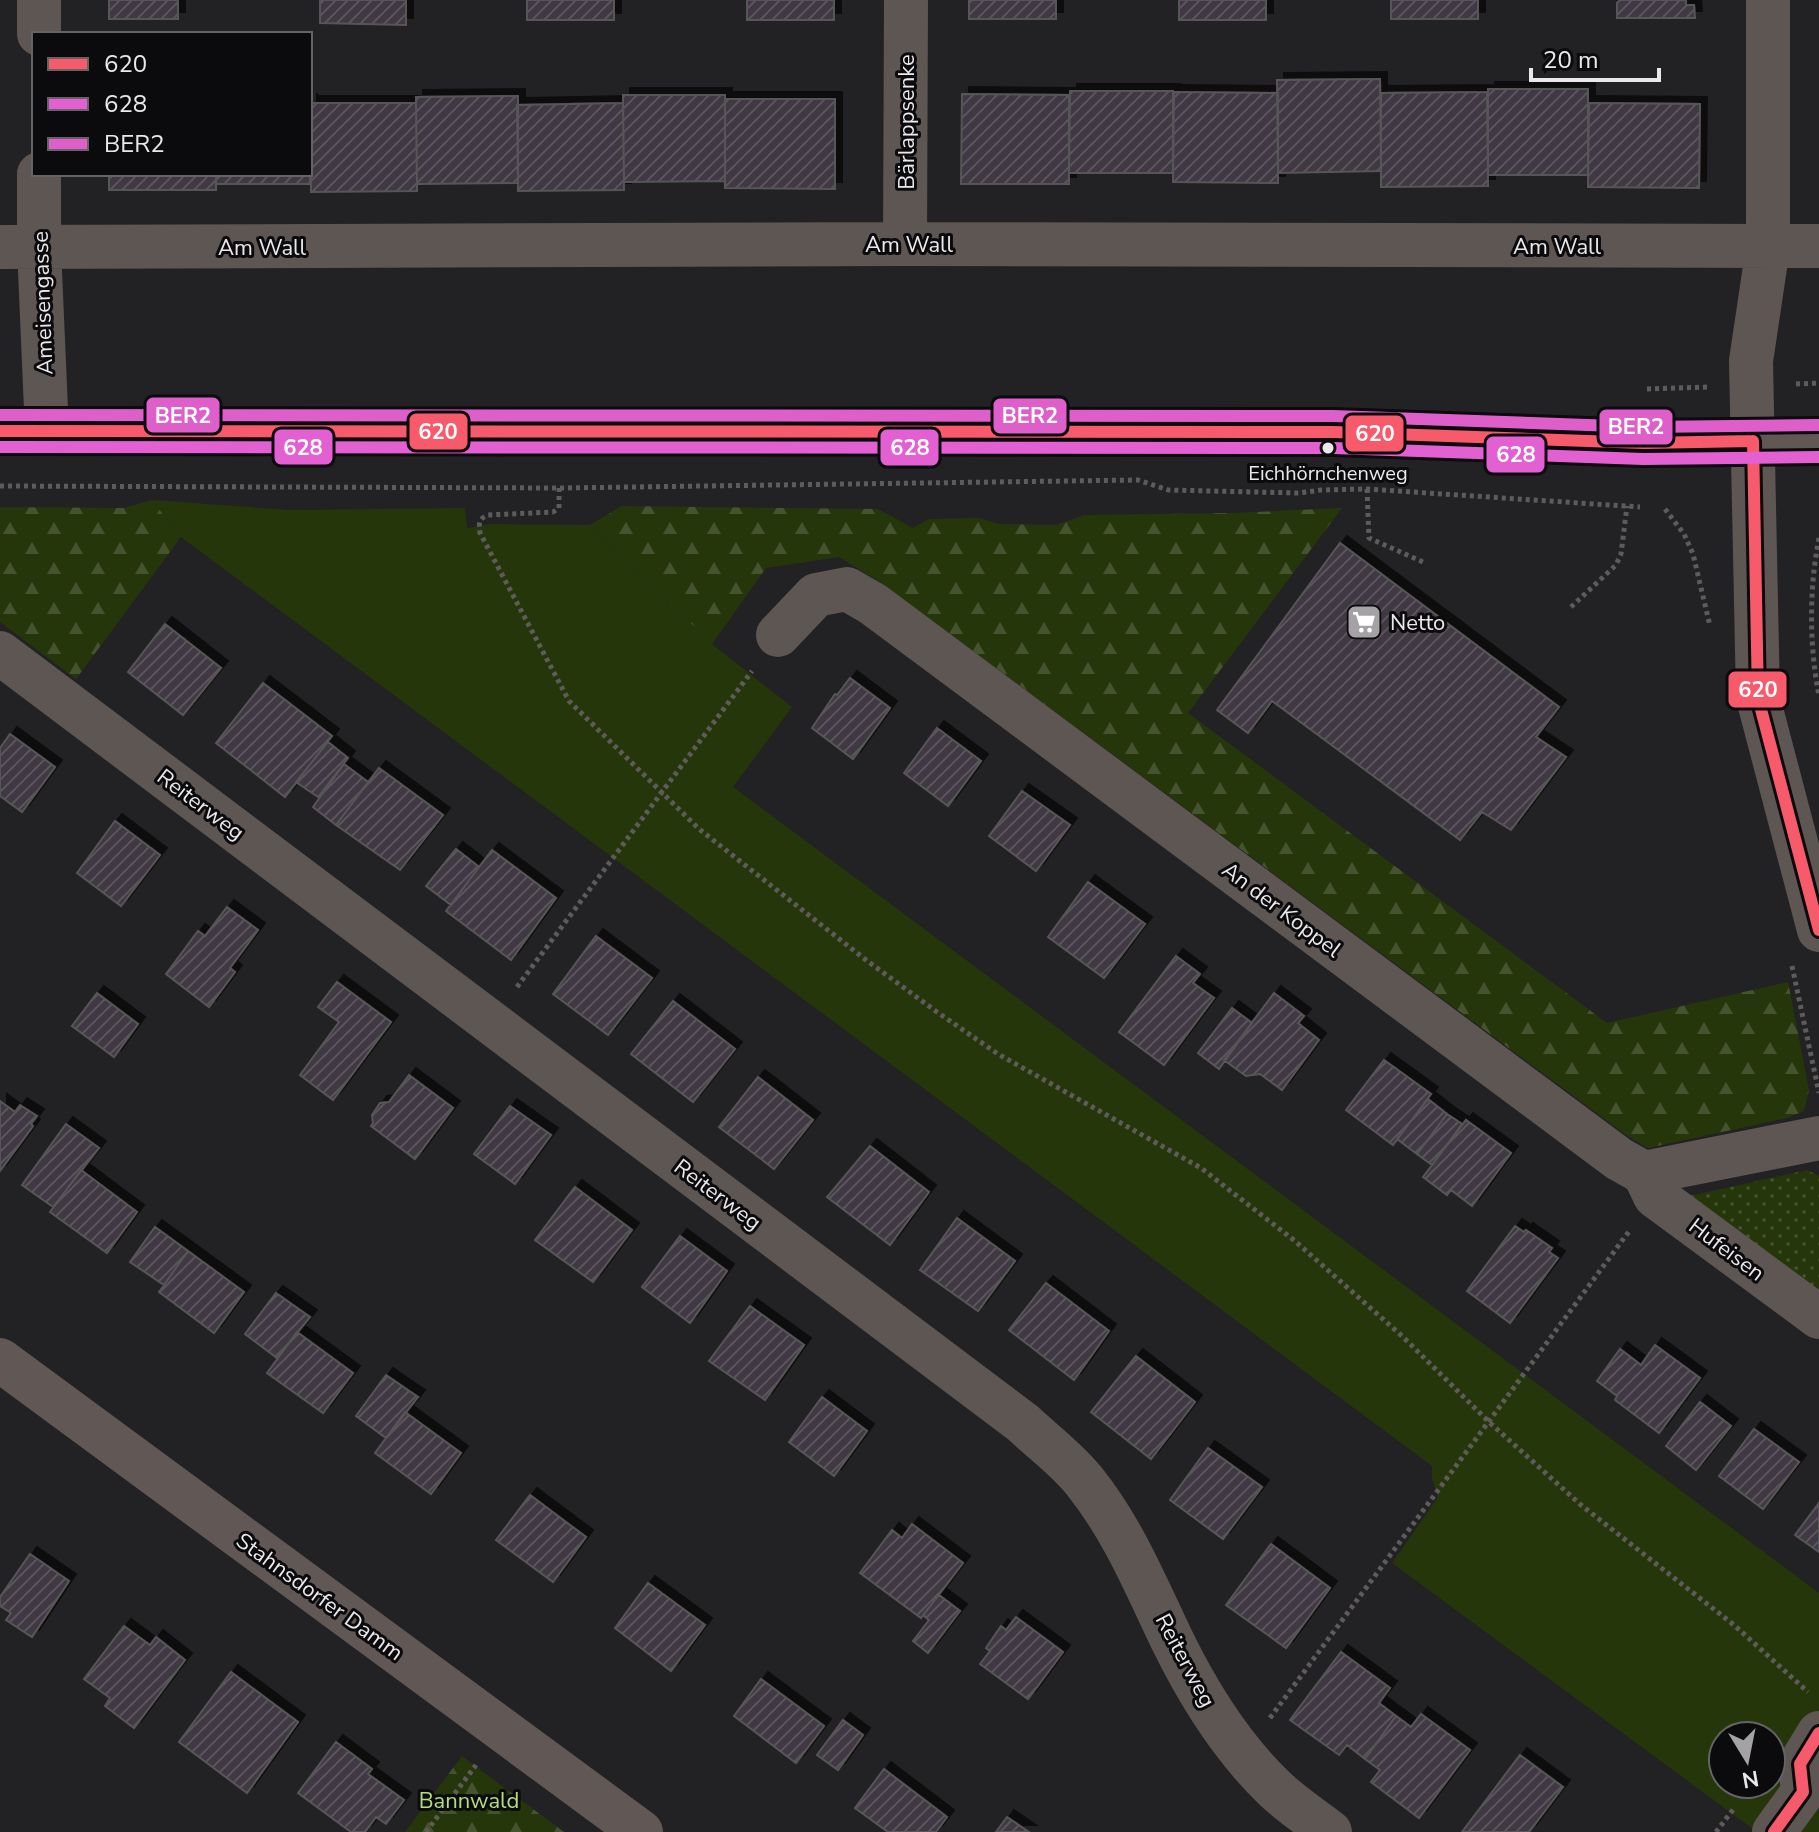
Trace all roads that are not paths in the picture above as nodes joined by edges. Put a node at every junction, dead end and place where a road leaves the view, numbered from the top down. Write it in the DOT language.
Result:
graph roads {
  1 [pos="39,0"];
  2 [pos="906,0"];
  3 [pos="1768,0"];
  4 [pos="39,32"];
  5 [pos="38,176"];
  6 [pos="905,244"];
  7 [pos="1819,246"];
  8 [pos="1768,247"];
  9 [pos="20,248"];
  10 [pos="0,431"];
  11 [pos="47,432"];
  12 [pos="1753,441"];
  13 [pos="1819,441"];
  14 [pos="778,635"];
  15 [pos="0,653"];
  16 [pos="1819,930"];
  17 [pos="1819,1138"];
  18 [pos="1650,1185"];
  19 [pos="1819,1317"];
  20 [pos="0,1360"];
  21 [pos="1818,1716"];
  22 [pos="1811,1787"];
  23 [pos="641,1832"];
  24 [pos="1330,1832"];
  25 [pos="1774,1832"];
  1 -- 4 [label="street"];
  2 -- 6 [label="street, Bärlappsenke"];
  3 -- 8 [label="street"];
  5 -- 9 [label="street, Ameisengasse"];
  6 -- 8 [label="street, Am Wall"];
  6 -- 9 [label="street, Am Wall"];
  7 -- 8 [label="street, Am Wall"];
  8 -- 12 [label="street"];
  9 -- 11 [label="street, Ameisengasse"];
  10 -- 11 [label="street"];
  11 -- 12 [label="street"];
  12 -- 13 [label="street"];
  12 -- 16 [label="street"];
  14 -- 18 [label="street, An der Koppel"];
  15 -- 24 [label="street, Reiterweg"];
  17 -- 18 [label="street"];
  18 -- 19 [label="street, Hufeisen"];
  20 -- 23 [label="street, Stahnsdorfer Damm"];
  21 -- 22 [label="street"];
  22 -- 25 [label="street"];
}
